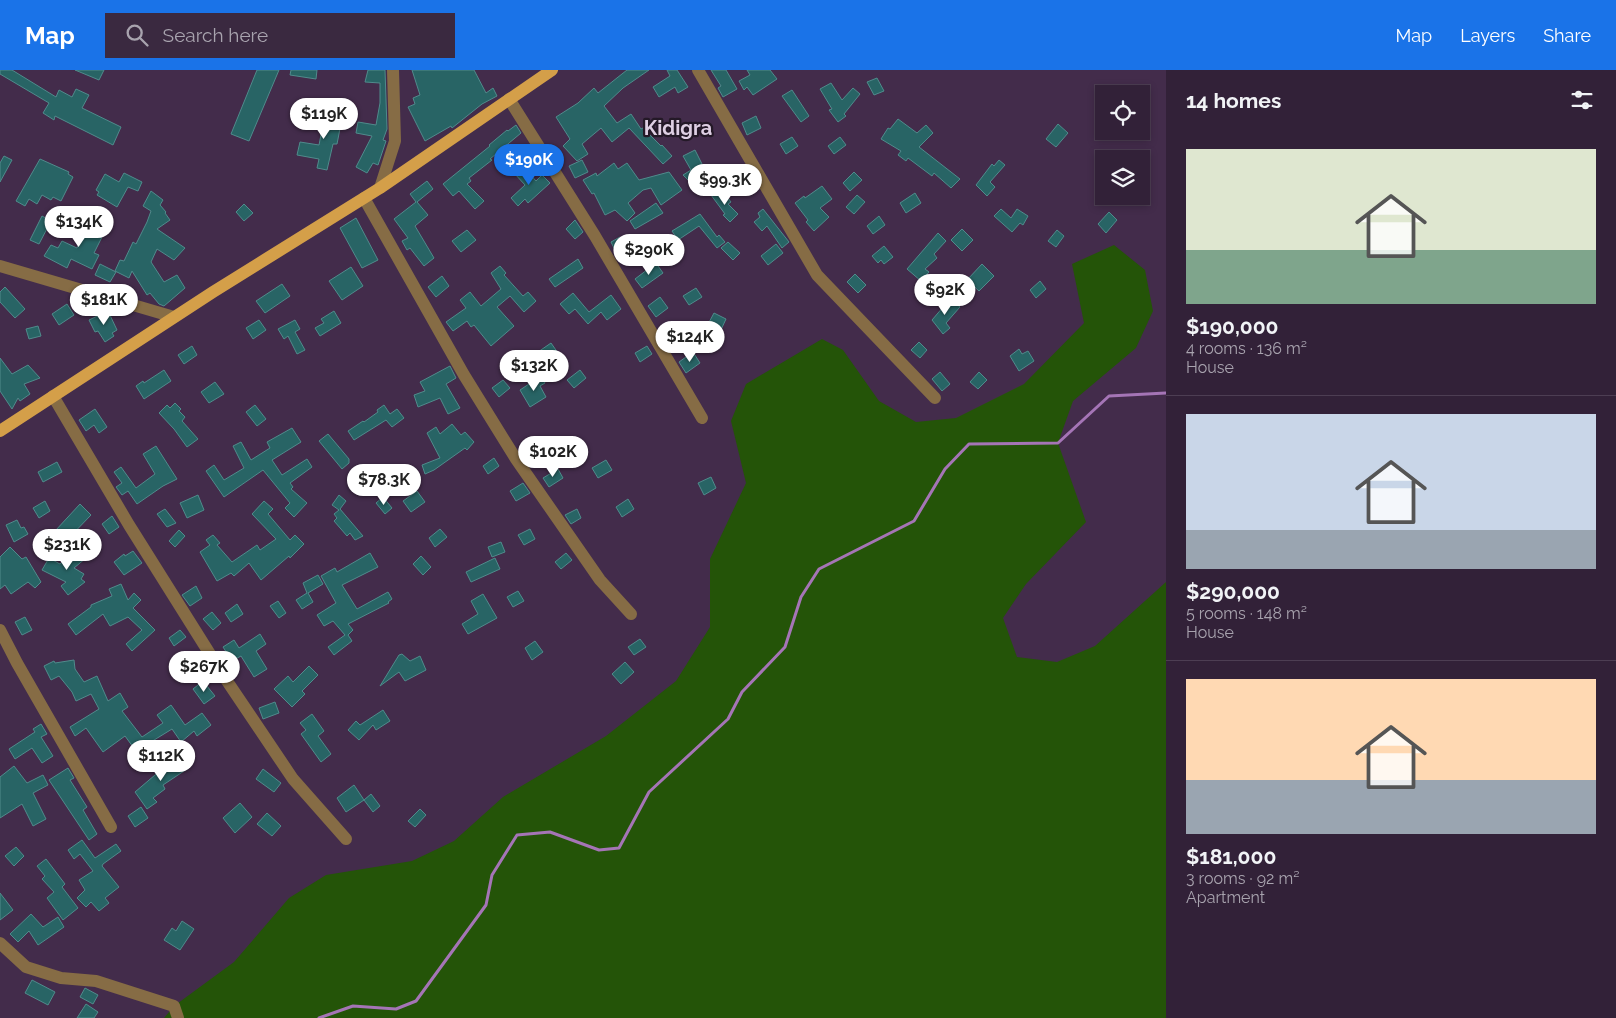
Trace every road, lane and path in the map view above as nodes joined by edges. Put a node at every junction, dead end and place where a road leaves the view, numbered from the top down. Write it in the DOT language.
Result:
graph roads {
  1 [pos="393,70"];
  2 [pos="552,70"];
  3 [pos="698,70"];
  4 [pos="509,99"];
  5 [pos="380,188"];
  6 [pos="364,198"];
  7 [pos="0,266"];
  8 [pos="174,317"];
  9 [pos="53,396"];
  10 [pos="935,398"];
  11 [pos="702,418"];
  12 [pos="0,431"];
  13 [pos="631,614"];
  14 [pos="0,630"];
  15 [pos="111,827"];
  16 [pos="346,839"];
  17 [pos="0,943"];
  18 [pos="178,1018"];
  1 -- 5 [label="street"];
  2 -- 4 [label="main road"];
  3 -- 10 [label="street"];
  4 -- 5 [label="main road"];
  4 -- 11 [label="street"];
  5 -- 6 [label="main road"];
  6 -- 8 [label="main road"];
  6 -- 13 [label="street"];
  7 -- 8 [label="street"];
  8 -- 9 [label="main road"];
  9 -- 12 [label="main road"];
  9 -- 16 [label="street"];
  14 -- 15 [label="street"];
  17 -- 18 [label="street"];
}
